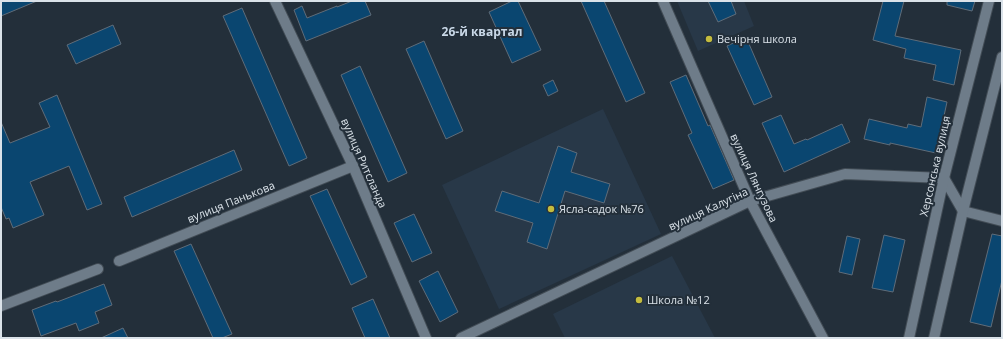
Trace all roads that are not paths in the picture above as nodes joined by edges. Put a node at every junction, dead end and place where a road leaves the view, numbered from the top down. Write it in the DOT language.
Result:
graph roads {
  1 [pos="275,1"];
  2 [pos="663,1"];
  3 [pos="989,1"];
  4 [pos="1002,58"];
  5 [pos="353,166"];
  6 [pos="944,178"];
  7 [pos="750,201"];
  8 [pos="963,212"];
  9 [pos="1002,221"];
  10 [pos="119,261"];
  11 [pos="98,269"];
  12 [pos="1,306"];
  13 [pos="426,338"];
  14 [pos="462,338"];
  15 [pos="823,338"];
  16 [pos="909,338"];
  17 [pos="934,338"];
  1 -- 5 [label="street, вулиця Ритсланда"];
  2 -- 7 [label="street, вулиця Лянгузова"];
  3 -- 6 [label="street, Херсонська вулиця"];
  4 -- 8 [label="street"];
  5 -- 10 [label="street, вулиця Панькова"];
  5 -- 13 [label="street, вулиця Ритсланда"];
  6 -- 7 [label="street, вулиця Калугіна"];
  6 -- 8 [label="street"];
  6 -- 16 [label="street, Херсонська вулиця"];
  7 -- 14 [label="street, вулиця Калугіна"];
  7 -- 15 [label="street, вулиця Лянгузова"];
  8 -- 9 [label="street"];
  8 -- 17 [label="street"];
  11 -- 12 [label="street"];
}
